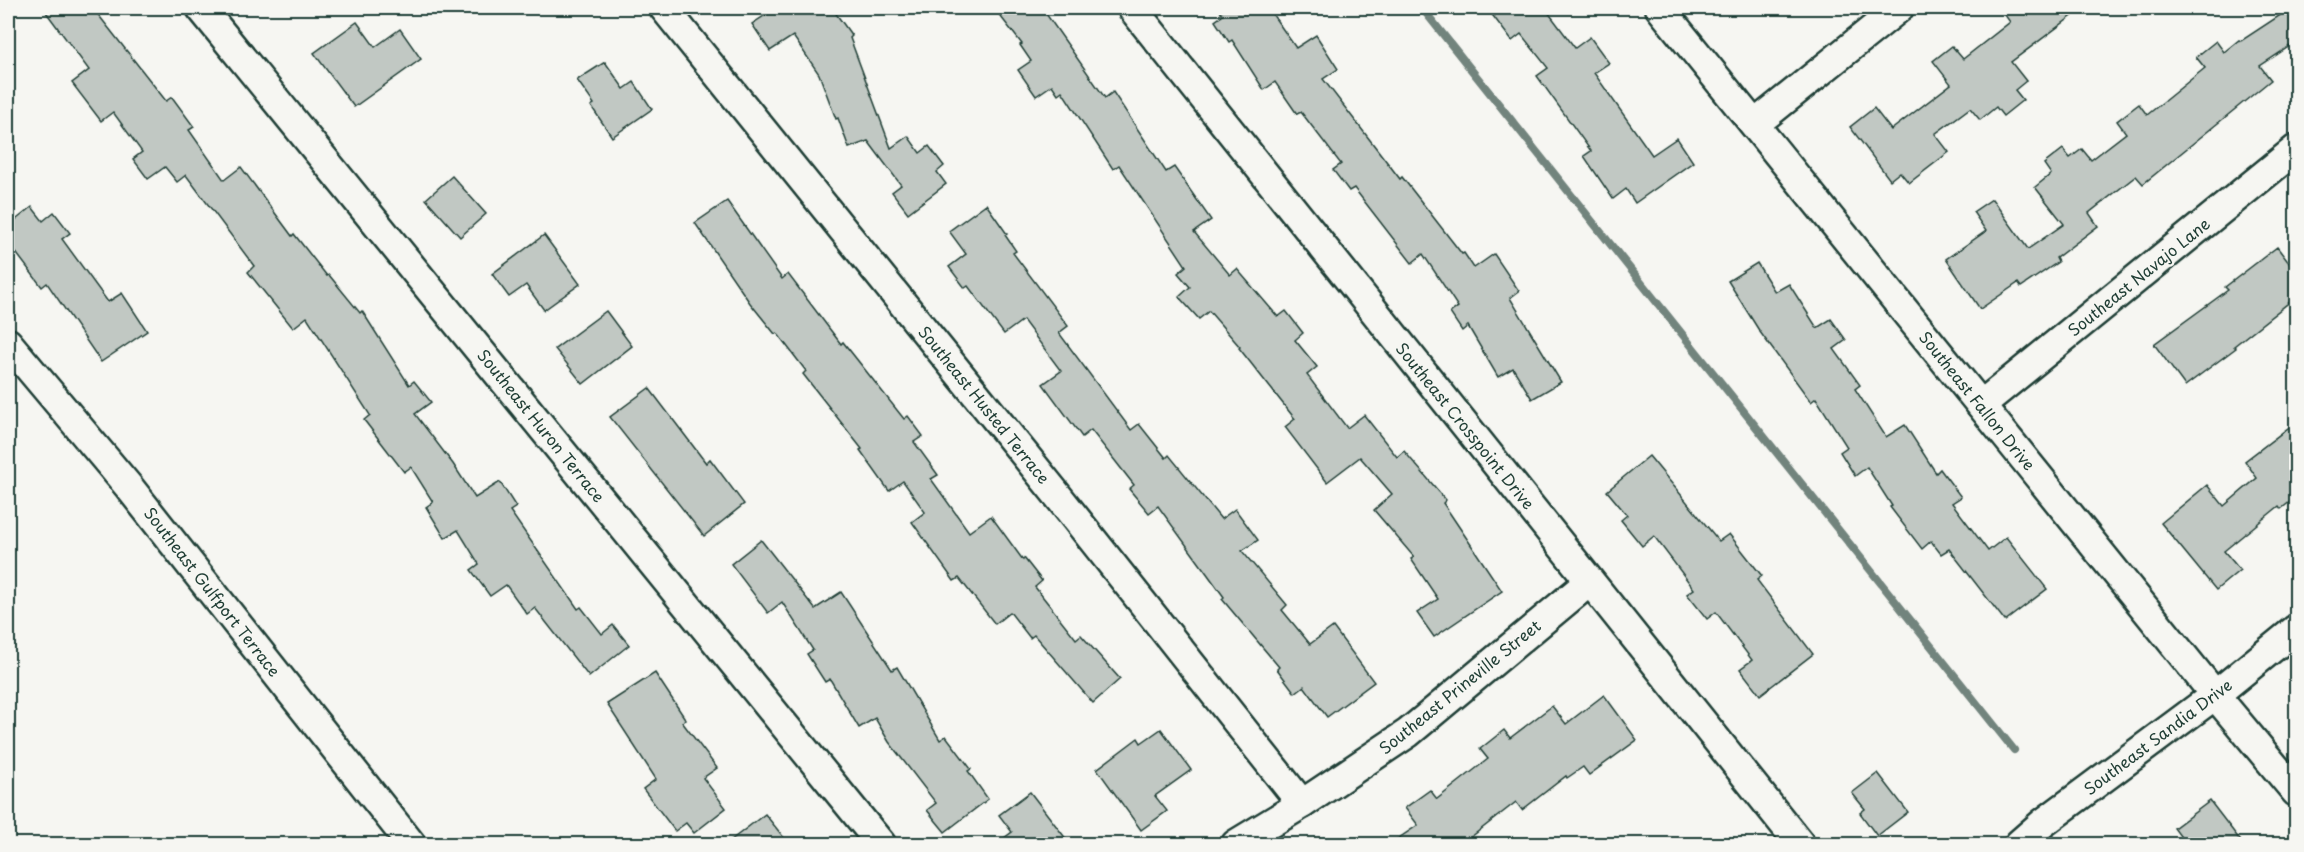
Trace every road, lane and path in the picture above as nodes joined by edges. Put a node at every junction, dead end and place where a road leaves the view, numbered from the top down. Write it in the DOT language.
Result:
graph roads {
  1 [pos="201,8"];
  2 [pos="664,8"];
  3 [pos="1132,8"];
  4 [pos="1660,8"];
  5 [pos="1899,8"];
  6 [pos="1755,124"];
  7 [pos="2296,148"];
  8 [pos="8,343"];
  9 [pos="1981,405"];
  10 [pos="1589,582"];
  11 [pos="2296,629"];
  12 [pos="2215,695"];
  13 [pos="2296,792"];
  14 [pos="1302,804"];
  15 [pos="411,844"];
  16 [pos="881,844"];
  17 [pos="1236,844"];
  18 [pos="1800,844"];
  19 [pos="2019,844"];
  1 -- 16 [label="street, Southeast Huron Terrace"];
  2 -- 14 [label="street, Southeast Husted Terrace"];
  3 -- 10 [label="street, Southeast Crosspoint Drive"];
  4 -- 6 [label="street, Southeast Fallon Drive"];
  5 -- 6 [label="street"];
  6 -- 9 [label="street, Southeast Fallon Drive"];
  7 -- 9 [label="street, Southeast Navajo Lane"];
  8 -- 15 [label="street, Southeast Gulfport Terrace"];
  9 -- 12 [label="street, Southeast Fallon Drive"];
  10 -- 14 [label="street, Southeast Prineville Street"];
  10 -- 18 [label="street, Southeast Crosspoint Drive"];
  11 -- 12 [label="street, Southeast Sandia Drive"];
  12 -- 13 [label="street, Southeast Fallon Drive"];
  12 -- 19 [label="street, Southeast Sandia Drive"];
  14 -- 17 [label="street, Southeast Prineville Street"];
}
